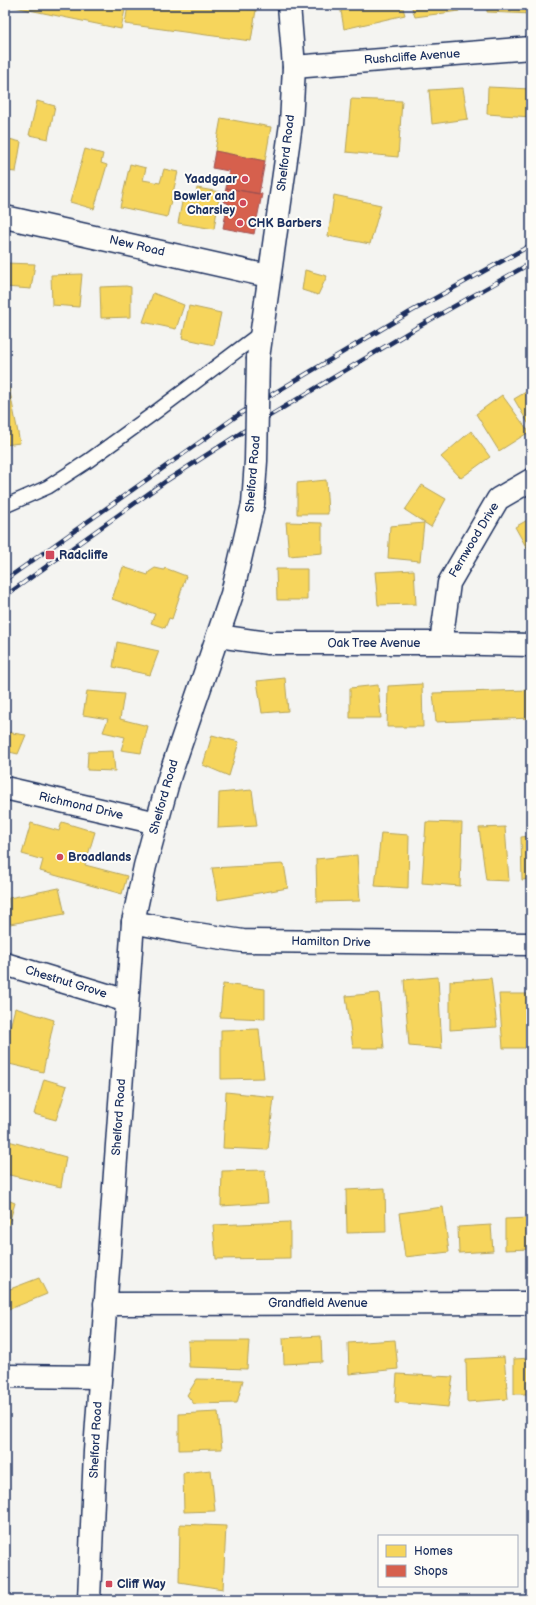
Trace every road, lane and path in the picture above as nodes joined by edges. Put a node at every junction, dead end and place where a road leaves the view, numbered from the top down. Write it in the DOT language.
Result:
graph roads {
  1 [pos="289,5"];
  2 [pos="531,48"];
  3 [pos="294,67"];
  4 [pos="5,217"];
  5 [pos="268,276"];
  6 [pos="262,332"];
  7 [pos="531,480"];
  8 [pos="5,506"];
  9 [pos="218,636"];
  10 [pos="441,643"];
  11 [pos="531,645"];
  12 [pos="5,788"];
  13 [pos="157,824"];
  14 [pos="133,922"];
  15 [pos="531,944"];
  16 [pos="5,964"];
  17 [pos="127,1001"];
  18 [pos="531,1303"];
  19 [pos="105,1304"];
  20 [pos="5,1376"];
  21 [pos="100,1377"];
  22 [pos="89,1600"];
  1 -- 3 [label="street, Shelford Road"];
  2 -- 3 [label="street, Rushcliffe Avenue"];
  3 -- 5 [label="street, Shelford Road"];
  4 -- 5 [label="street, New Road"];
  5 -- 6 [label="street, Shelford Road"];
  6 -- 8 [label="lane"];
  6 -- 9 [label="street, Shelford Road, bridge"];
  7 -- 10 [label="street, Fernwood Drive"];
  9 -- 10 [label="street, Oak Tree Avenue"];
  9 -- 13 [label="street, Shelford Road"];
  10 -- 11 [label="street, Oak Tree Avenue"];
  12 -- 13 [label="street, Richmond Drive"];
  13 -- 14 [label="street, Shelford Road"];
  14 -- 15 [label="street, Hamilton Drive"];
  14 -- 17 [label="street, Shelford Road"];
  16 -- 17 [label="street, Chestnut Grove"];
  17 -- 19 [label="street, Shelford Road"];
  18 -- 19 [label="street, Grandfield Avenue"];
  19 -- 21 [label="street, Shelford Road"];
  20 -- 21 [label="street"];
  21 -- 22 [label="street, Shelford Road"];
}
